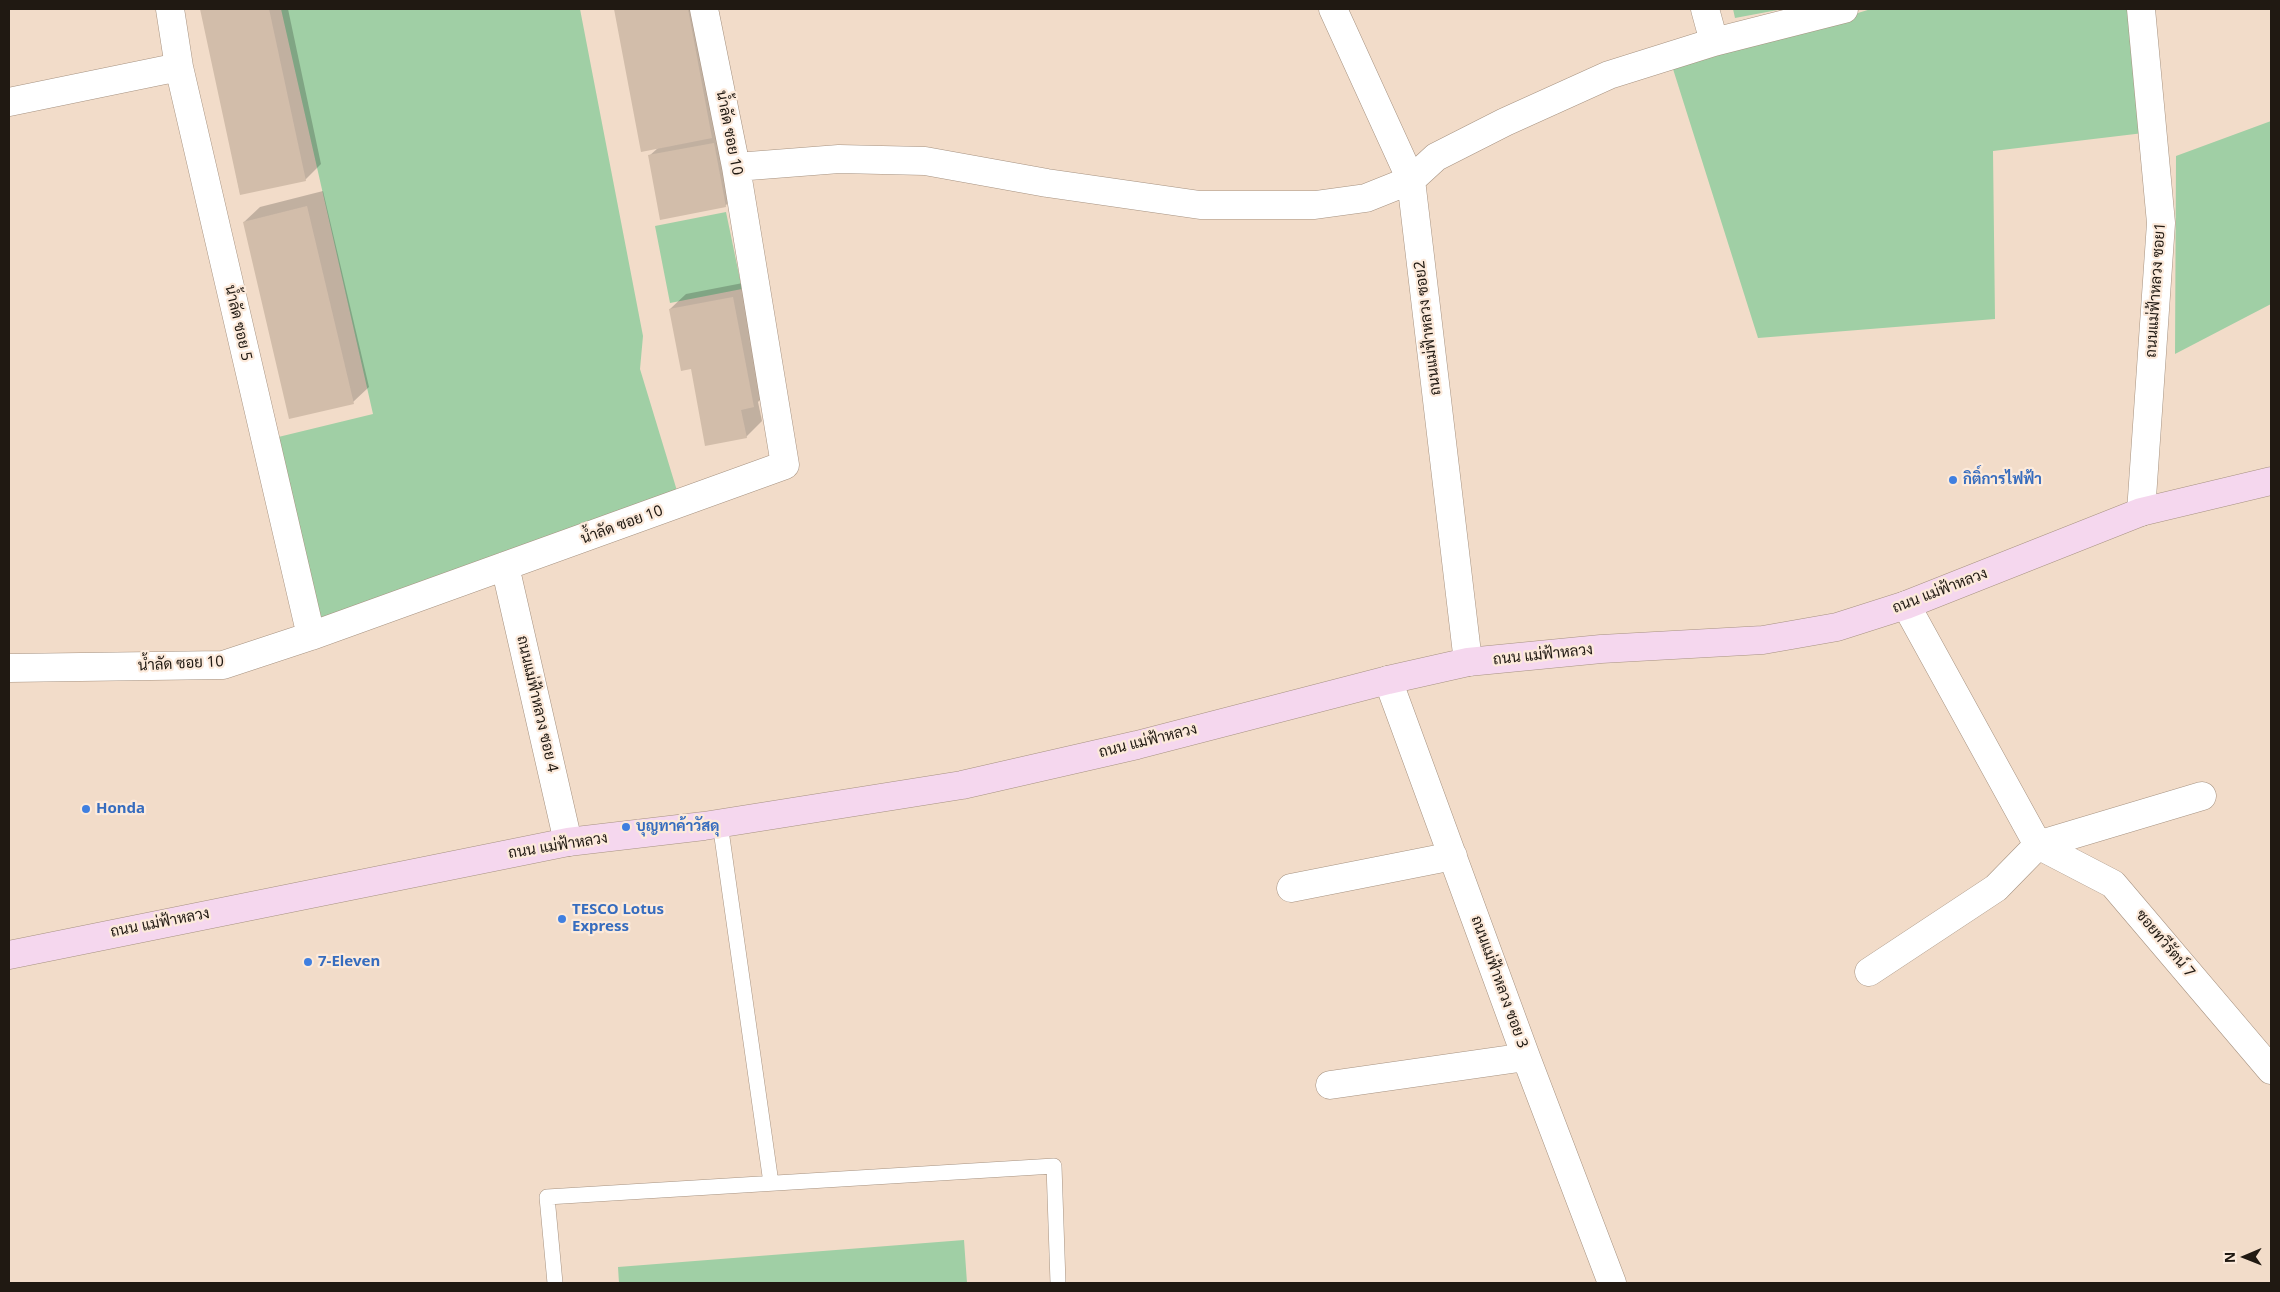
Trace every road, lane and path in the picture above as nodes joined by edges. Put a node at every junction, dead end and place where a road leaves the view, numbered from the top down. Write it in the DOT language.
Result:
graph roads {
  1 [pos="170,9"];
  2 [pos="704,9"];
  3 [pos="1334,9"];
  4 [pos="1705,9"];
  5 [pos="1844,9"];
  6 [pos="2141,9"];
  7 [pos="1714,42"];
  8 [pos="179,67"];
  9 [pos="9,102"];
  10 [pos="736,167"];
  11 [pos="1410,180"];
  12 [pos="2271,481"];
  13 [pos="2140,512"];
  14 [pos="505,566"];
  15 [pos="1906,605"];
  16 [pos="311,636"];
  17 [pos="1468,662"];
  18 [pos="9,668"];
  19 [pos="1388,680"];
  20 [pos="2202,796"];
  21 [pos="720,823"];
  22 [pos="568,842"];
  23 [pos="2038,844"];
  24 [pos="1452,856"];
  25 [pos="1291,888"];
  26 [pos="9,955"];
  27 [pos="1869,972"];
  28 [pos="1526,1057"];
  29 [pos="2271,1070"];
  30 [pos="1330,1085"];
  31 [pos="771,1183"];
  32 [pos="554,1283"];
  33 [pos="1058,1283"];
  34 [pos="1612,1283"];
  1 -- 8 [label="street, น้ำลัด ซอย 5"];
  2 -- 10 [label="street, น้ำลัด ซอย 10"];
  3 -- 11 [label="street, ถนนแม่ฟ้าหลวง ซอย2"];
  4 -- 7 [label="street"];
  5 -- 7 [label="street"];
  6 -- 13 [label="street, ถนนแม่ฟ้าหลวง ซอย1"];
  7 -- 11 [label="street"];
  8 -- 9 [label="street"];
  8 -- 16 [label="street, น้ำลัด ซอย 5"];
  10 -- 11 [label="street"];
  10 -- 14 [label="street, น้ำลัด ซอย 10"];
  11 -- 17 [label="street, ถนนแม่ฟ้าหลวง ซอย2"];
  12 -- 13 [label="street, ถนน แม่ฟ้าหลวง"];
  13 -- 15 [label="street, ถนน แม่ฟ้าหลวง"];
  14 -- 16 [label="street, น้ำลัด ซอย 10"];
  14 -- 22 [label="street, ถนนแม่ฟ้าหลวง ซอย 4"];
  15 -- 17 [label="street, ถนน แม่ฟ้าหลวง"];
  15 -- 23 [label="street"];
  16 -- 18 [label="street, น้ำลัด ซอย 10"];
  17 -- 19 [label="street, ถนน แม่ฟ้าหลวง"];
  19 -- 21 [label="street, ถนน แม่ฟ้าหลวง"];
  19 -- 24 [label="street, ถนนแม่ฟ้าหลวง ซอย 3"];
  20 -- 23 [label="street"];
  21 -- 22 [label="street, ถนน แม่ฟ้าหลวง"];
  21 -- 31 [label="lane"];
  22 -- 26 [label="street, ถนน แม่ฟ้าหลวง"];
  23 -- 27 [label="street"];
  23 -- 29 [label="street, ซอยทวีรัตน์ 7"];
  24 -- 25 [label="street"];
  24 -- 28 [label="street, ถนนแม่ฟ้าหลวง ซอย 3"];
  28 -- 30 [label="street"];
  28 -- 34 [label="street, ถนนแม่ฟ้าหลวง ซอย 3"];
  31 -- 32 [label="lane"];
  31 -- 33 [label="lane"];
}
